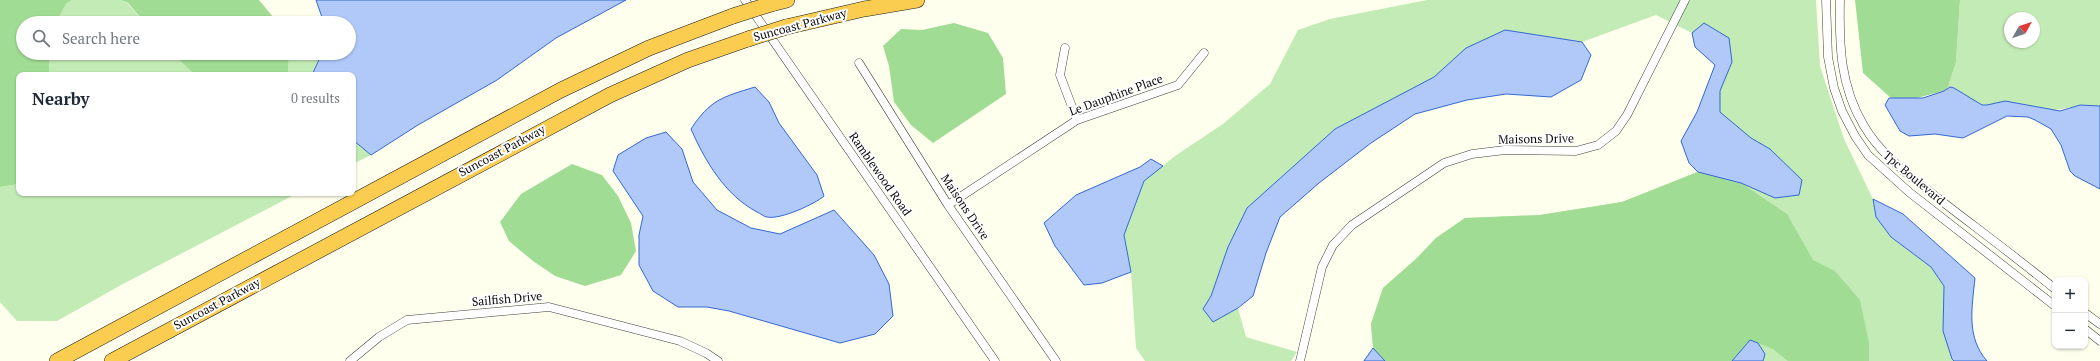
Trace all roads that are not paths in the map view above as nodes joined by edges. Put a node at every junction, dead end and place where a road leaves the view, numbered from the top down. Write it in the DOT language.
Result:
graph roads {
  1 [pos="745,0"];
  2 [pos="788,0"];
  3 [pos="917,0"];
  4 [pos="1685,0"];
  5 [pos="1826,0"];
  6 [pos="1840,0"];
  7 [pos="1065,48"];
  8 [pos="1204,53"];
  9 [pos="859,63"];
  10 [pos="1077,120"];
  11 [pos="948,205"];
  12 [pos="2052,287"];
  13 [pos="2052,304"];
  14 [pos="2088,315"];
  15 [pos="2100,324"];
  16 [pos="2088,331"];
  17 [pos="2100,341"];
  18 [pos="57,361"];
  19 [pos="112,361"];
  20 [pos="350,361"];
  21 [pos="718,361"];
  22 [pos="995,361"];
  23 [pos="1056,361"];
  24 [pos="1300,361"];
  1 -- 22 [label="street, Ramblewood Road"];
  2 -- 18 [label="highway, bridge"];
  3 -- 19 [label="highway, Suncoast Parkway, bridge"];
  4 -- 24 [label="street, Maisons Drive"];
  5 -- 13 [label="street, Tpc Boulevard"];
  6 -- 12 [label="street, Tpc Boulevard"];
  7 -- 10 [label="street"];
  8 -- 10 [label="street, Le Dauphine Place"];
  9 -- 11 [label="street, Maisons Drive"];
  10 -- 11 [label="street, Le Dauphine Place"];
  11 -- 23 [label="street, Maisons Drive"];
  14 -- 15 [label="street"];
  16 -- 17 [label="street"];
  20 -- 21 [label="street, Sailfish Drive"];
}
